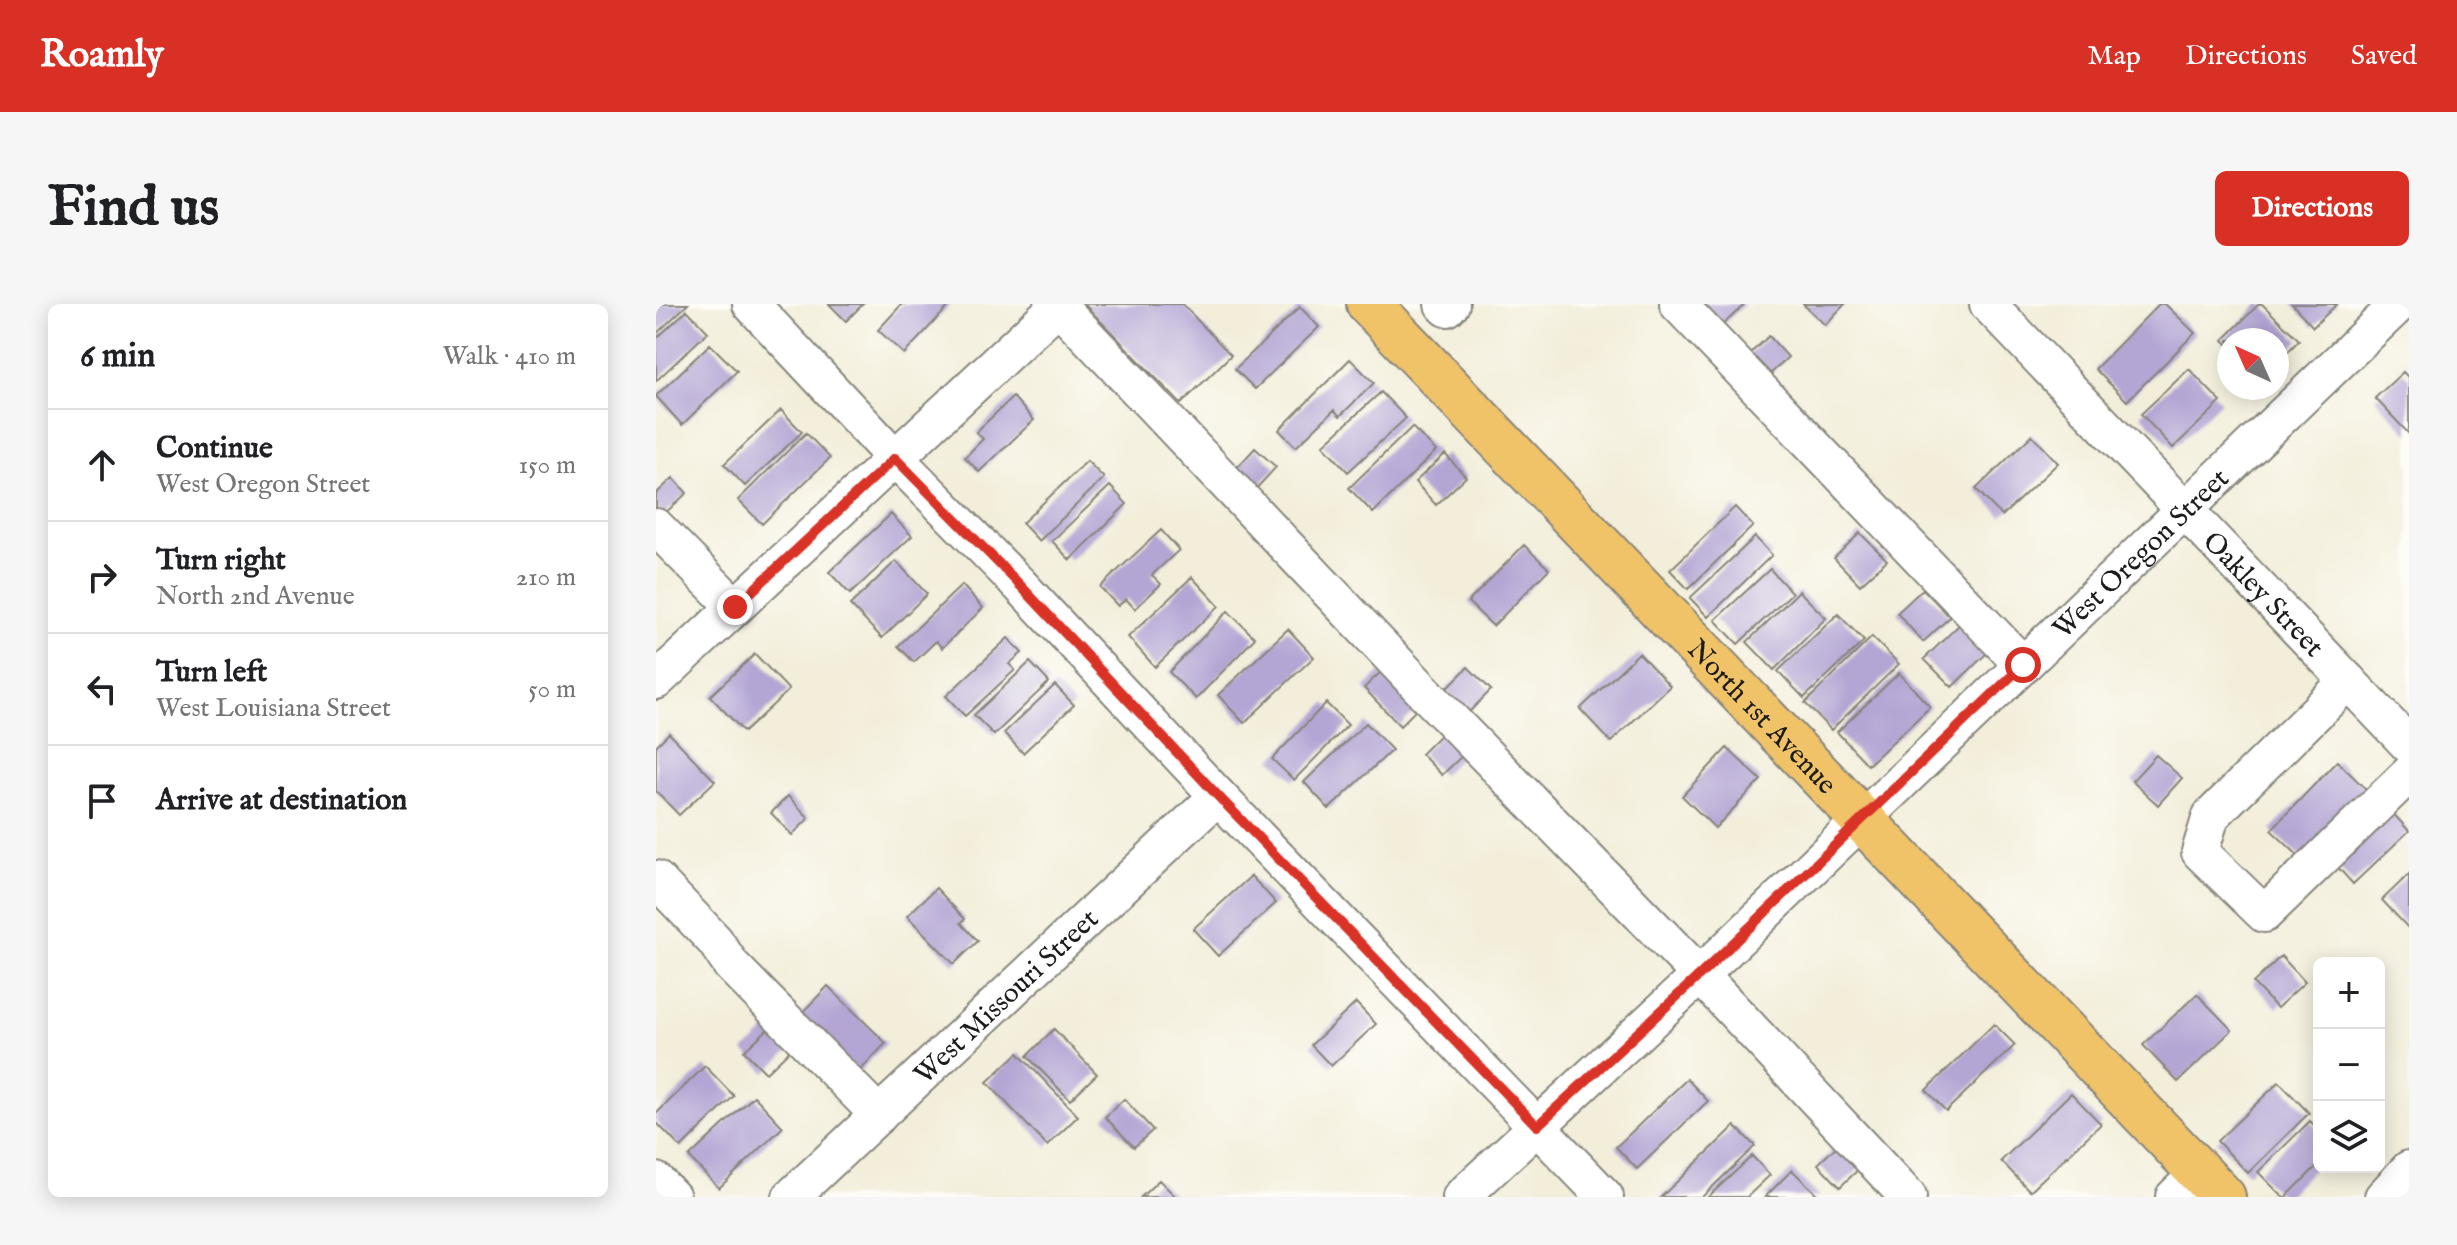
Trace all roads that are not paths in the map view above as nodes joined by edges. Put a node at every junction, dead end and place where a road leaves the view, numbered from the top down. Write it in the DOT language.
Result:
graph roads {
  1 [pos="751,304"];
  2 [pos="1443,304"];
  3 [pos="1451,304"];
  4 [pos="1678,304"];
  5 [pos="1988,304"];
  6 [pos="1058,305"];
  7 [pos="1382,308"];
  8 [pos="2377,311"];
  9 [pos="895,458"];
  10 [pos="2185,510"];
  11 [pos="656,527"];
  12 [pos="735,607"];
  13 [pos="2023,665"];
  14 [pos="656,681"];
  15 [pos="2348,681"];
  16 [pos="2409,745"];
  17 [pos="2409,774"];
  18 [pos="1218,796"];
  19 [pos="1862,820"];
  20 [pos="656,879"];
  21 [pos="1700,975"];
  22 [pos="879,1115"];
  23 [pos="1537,1126"];
  24 [pos="2409,1169"];
  25 [pos="656,1181"];
  26 [pos="2199,1189"];
  27 [pos="672,1197"];
  28 [pos="791,1197"];
  29 [pos="1461,1197"];
  30 [pos="1605,1197"];
  31 [pos="1908,1197"];
  32 [pos="2383,1197"];
  1 -- 9 [label="street"];
  2 -- 3 [label="street"];
  4 -- 13 [label="street"];
  5 -- 10 [label="street, Oakley Street"];
  6 -- 9 [label="street"];
  6 -- 21 [label="street"];
  7 -- 19 [label="main road, North 1st Avenue"];
  8 -- 10 [label="street, West Oregon Street"];
  9 -- 12 [label="street"];
  9 -- 18 [label="street"];
  10 -- 13 [label="street, West Oregon Street"];
  10 -- 15 [label="street, Oakley Street"];
  11 -- 12 [label="street"];
  12 -- 14 [label="street"];
  13 -- 19 [label="street, West Oregon Street"];
  15 -- 16 [label="street, Oakley Street"];
  15 -- 17 [label="street"];
  18 -- 22 [label="street, West Missouri Street"];
  18 -- 23 [label="street"];
  19 -- 21 [label="street, West Oregon Street"];
  19 -- 26 [label="main road, North 1st Avenue"];
  20 -- 22 [label="street"];
  21 -- 23 [label="street, West Oregon Street"];
  21 -- 31 [label="street"];
  22 -- 28 [label="street, West Missouri Street"];
  23 -- 29 [label="street, West Oregon Street"];
  23 -- 30 [label="street"];
  24 -- 32 [label="street"];
  25 -- 27 [label="street"];
}
